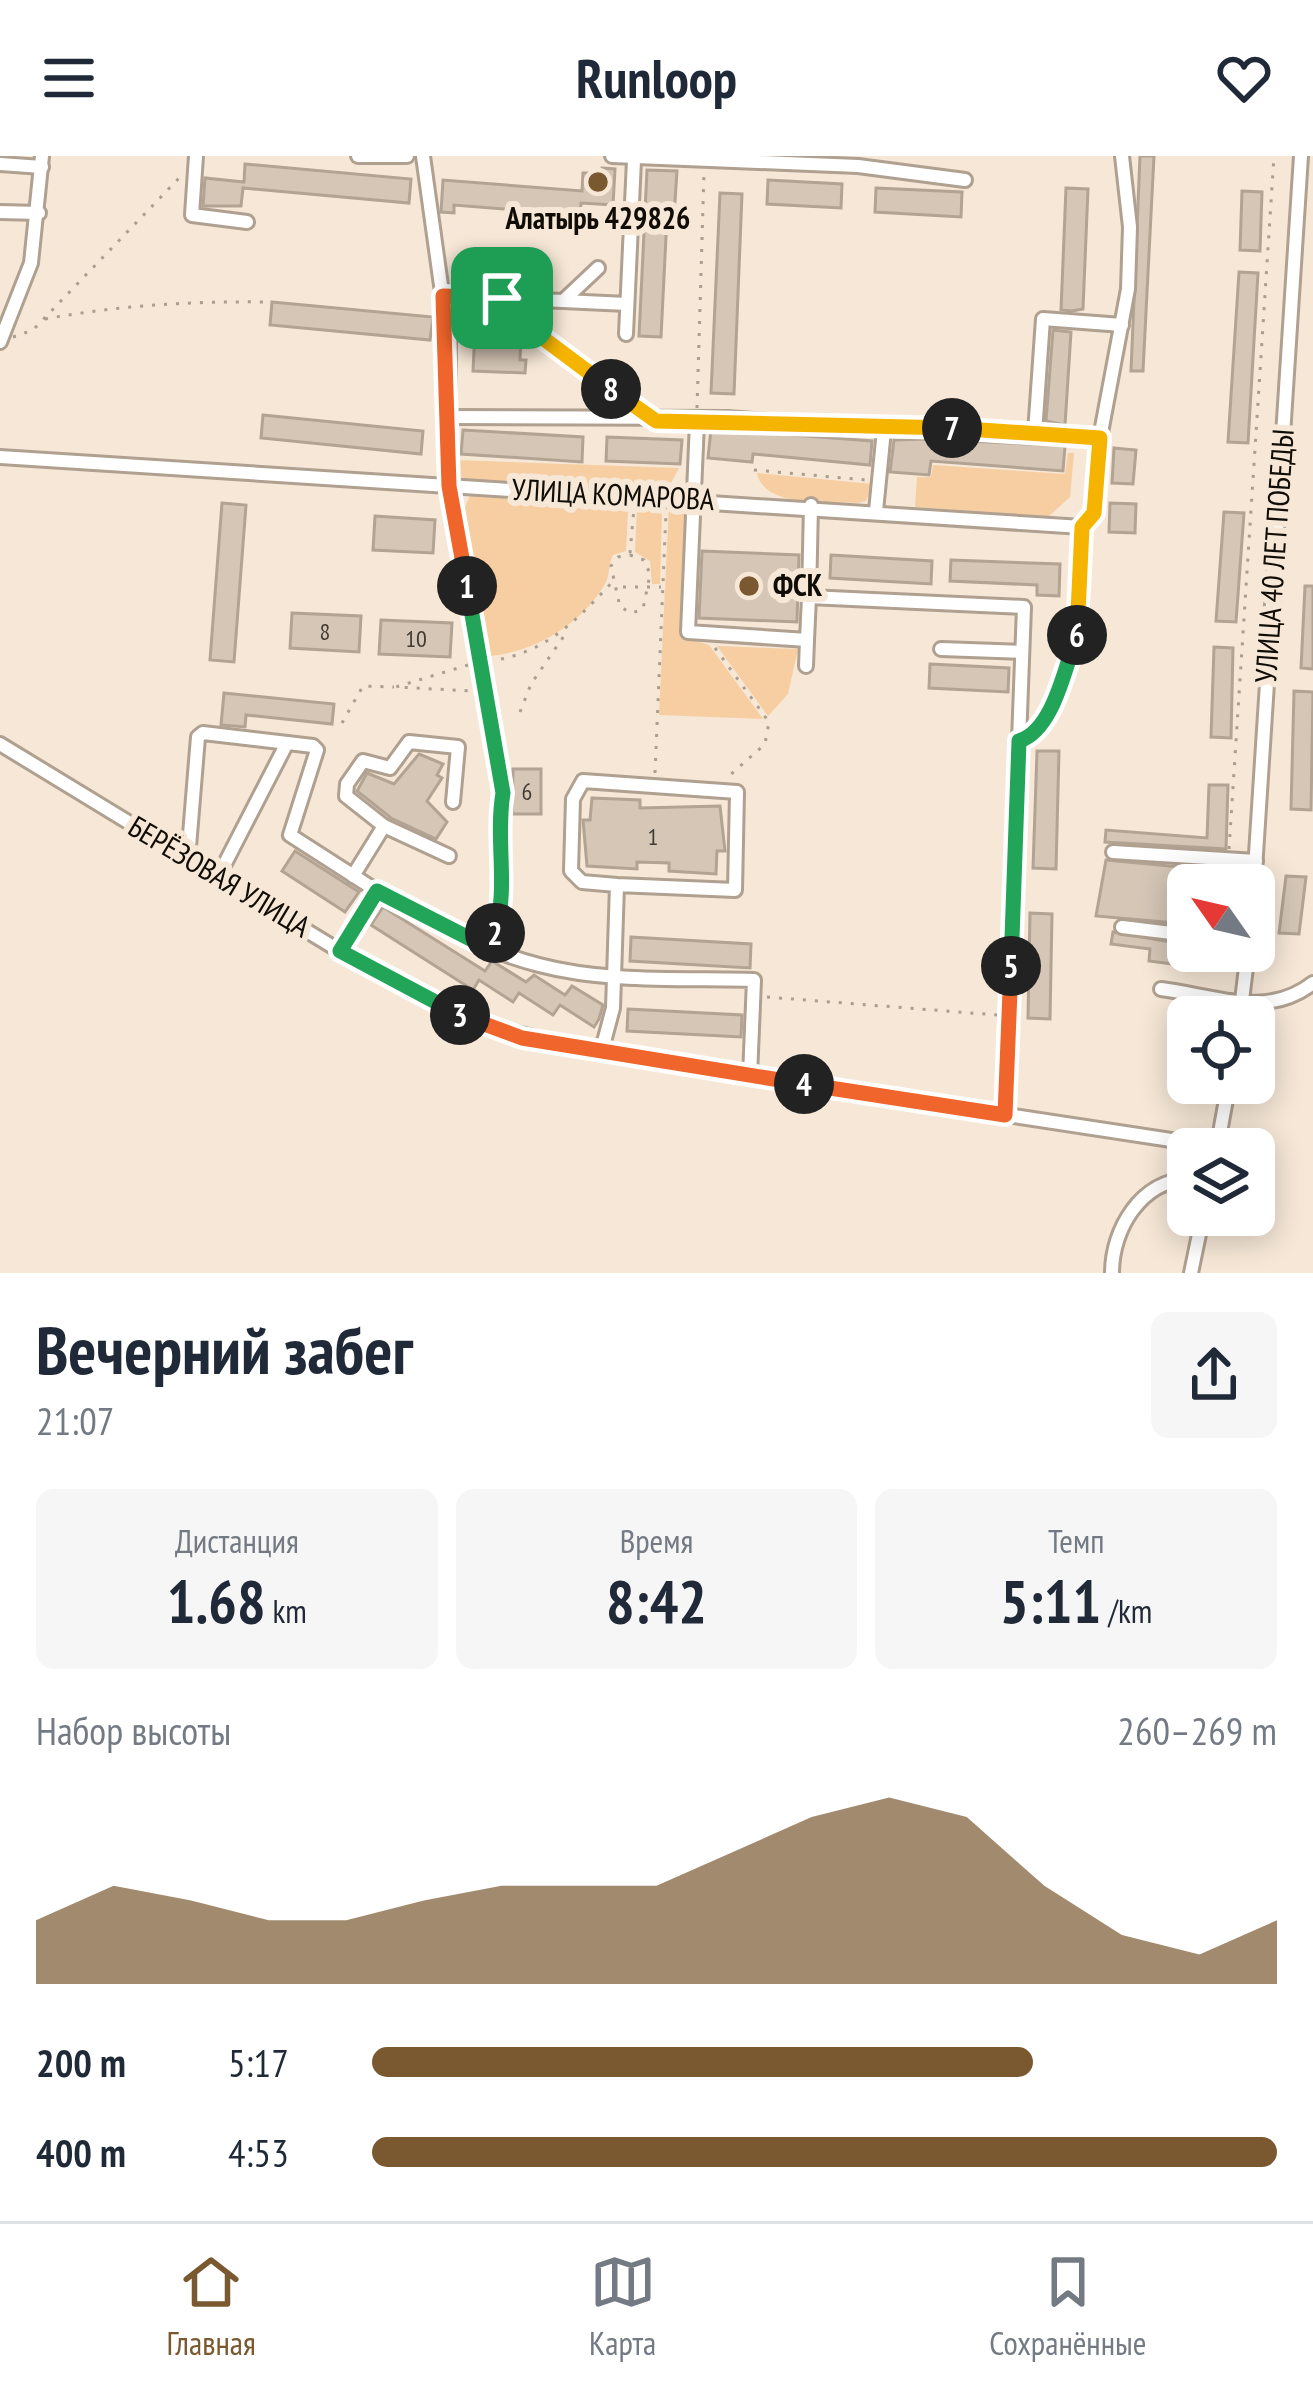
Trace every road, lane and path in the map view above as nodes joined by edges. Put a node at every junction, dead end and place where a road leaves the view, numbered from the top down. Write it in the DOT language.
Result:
graph roads {
  1 [pos="358,156"];
  2 [pos="407,156"];
  3 [pos="423,156"];
  4 [pos="612,156"];
  5 [pos="1122,156"];
  6 [pos="1274,156"];
  7 [pos="1301,156"];
  8 [pos="704,157"];
  9 [pos="634,160"];
  10 [pos="42,161"];
  11 [pos="192,162"];
  12 [pos="0,164"];
  13 [pos="965,180"];
  14 [pos="0,212"];
  15 [pos="39,213"];
  16 [pos="247,221"];
  17 [pos="598,268"];
  18 [pos="443,296"];
  19 [pos="502,298"];
  20 [pos="562,301"];
  21 [pos="272,302"];
  22 [pos="627,304"];
  23 [pos="43,320"];
  24 [pos="1122,325"];
  25 [pos="626,334"];
  26 [pos="0,342"];
  27 [pos="450,417"];
  28 [pos="656,421"];
  29 [pos="697,422"];
  30 [pos="884,430"];
  31 [pos="1035,433"];
  32 [pos="1100,438"];
  33 [pos="0,457"];
  34 [pos="754,470"];
  35 [pos="880,482"];
  36 [pos="449,486"];
  37 [pos="634,497"];
  38 [pos="666,499"];
  39 [pos="692,500"];
  40 [pos="811,506"];
  41 [pos="876,511"];
  42 [pos="1082,527"];
  43 [pos="630,555"];
  44 [pos="615,579"];
  45 [pos="649,586"];
  46 [pos="619,587"];
  47 [pos="663,587"];
  48 [pos="809,597"];
  49 [pos="567,632"];
  50 [pos="707,636"];
  51 [pos="807,640"];
  52 [pos="941,649"];
  53 [pos="1022,652"];
  54 [pos="481,662"];
  55 [pos="806,666"];
  56 [pos="396,687"];
  57 [pos="486,692"];
  58 [pos="520,712"];
  59 [pos="342,723"];
  60 [pos="1019,741"];
  61 [pos="287,743"];
  62 [pos="0,744"];
  63 [pos="654,786"];
  64 [pos="713,790"];
  65 [pos="503,793"];
  66 [pos="453,802"];
  67 [pos="384,826"];
  68 [pos="1113,852"];
  69 [pos="449,856"];
  70 [pos="188,859"];
  71 [pos="1228,860"];
  72 [pos="1256,861"];
  73 [pos="1256,864"];
  74 [pos="353,875"];
  75 [pos="218,877"];
  76 [pos="617,885"];
  77 [pos="377,891"];
  78 [pos="1122,927"];
  79 [pos="1167,932"];
  80 [pos="490,949"];
  81 [pos="340,951"];
  82 [pos="616,976"];
  83 [pos="1313,983"];
  84 [pos="1161,989"];
  85 [pos="753,996"];
  86 [pos="1186,996"];
  87 [pos="1275,1004"];
  88 [pos="1009,1016"];
  89 [pos="601,1053"];
  90 [pos="750,1076"];
  91 [pos="1005,1115"];
  92 [pos="1167,1140"];
  93 [pos="1167,1184"];
  94 [pos="1199,1236"];
  95 [pos="1112,1273"];
  96 [pos="1191,1273"];
  1 -- 2 [label="street"];
  3 -- 18 [label="street"];
  4 -- 9 [label="street"];
  5 -- 24 [label="street"];
  6 -- 71 [label="path"];
  7 -- 72 [label="street, УЛИЦА 40 ЛЕТ ПОБЕДЫ"];
  8 -- 9 [label="street"];
  8 -- 13 [label="street"];
  8 -- 29 [label="path"];
  9 -- 22 [label="street"];
  10 -- 12 [label="street"];
  10 -- 15 [label="street"];
  11 -- 16 [label="street"];
  11 -- 23 [label="path"];
  14 -- 15 [label="street"];
  15 -- 26 [label="street"];
  17 -- 20 [label="street"];
  18 -- 19 [label="street"];
  18 -- 27 [label="street"];
  19 -- 20 [label="street"];
  19 -- 28 [label="path"];
  20 -- 22 [label="street"];
  21 -- 23 [label="path"];
  22 -- 25 [label="street"];
  23 -- 26 [label="path"];
  24 -- 31 [label="street"];
  24 -- 32 [label="street"];
  27 -- 28 [label="street"];
  27 -- 36 [label="street"];
  28 -- 29 [label="street"];
  29 -- 30 [label="street"];
  29 -- 39 [label="street"];
  30 -- 31 [label="street"];
  30 -- 35 [label="street"];
  31 -- 32 [label="street"];
  32 -- 42 [label="street"];
  33 -- 36 [label="street, УЛИЦА КОМАРОВА"];
  34 -- 35 [label="path"];
  35 -- 41 [label="street"];
  36 -- 37 [label="street, УЛИЦА КОМАРОВА"];
  36 -- 54 [label="street"];
  37 -- 38 [label="street, УЛИЦА КОМАРОВА"];
  37 -- 43 [label="path"];
  38 -- 39 [label="street, УЛИЦА КОМАРОВА"];
  38 -- 47 [label="path"];
  39 -- 40 [label="street, УЛИЦА КОМАРОВА"];
  39 -- 50 [label="street"];
  40 -- 41 [label="street, УЛИЦА КОМАРОВА"];
  40 -- 48 [label="street"];
  41 -- 42 [label="street, УЛИЦА КОМАРОВА"];
  42 -- 60 [label="street"];
  43 -- 44 [label="path"];
  43 -- 45 [label="path"];
  44 -- 46 [label="path"];
  44 -- 49 [label="path"];
  45 -- 46 [label="path"];
  45 -- 46 [label="path"];
  45 -- 47 [label="path"];
  47 -- 63 [label="path"];
  48 -- 51 [label="street"];
  48 -- 53 [label="street"];
  49 -- 54 [label="path"];
  49 -- 58 [label="path"];
  50 -- 51 [label="street"];
  50 -- 64 [label="path"];
  51 -- 55 [label="street"];
  52 -- 53 [label="street"];
  53 -- 60 [label="street"];
  54 -- 56 [label="path"];
  54 -- 57 [label="street"];
  56 -- 57 [label="path"];
  56 -- 59 [label="path"];
  57 -- 65 [label="street"];
  60 -- 88 [label="street"];
  61 -- 70 [label="street"];
  61 -- 74 [label="street"];
  61 -- 75 [label="street"];
  62 -- 70 [label="street, БЕРЁЗОВАЯ УЛИЦА"];
  63 -- 64 [label="street"];
  63 -- 76 [label="street"];
  64 -- 76 [label="street"];
  65 -- 80 [label="path"];
  66 -- 67 [label="street"];
  67 -- 69 [label="street"];
  67 -- 74 [label="street"];
  68 -- 71 [label="street"];
  70 -- 75 [label="street, БЕРЁЗОВАЯ УЛИЦА"];
  71 -- 72 [label="street"];
  72 -- 73 [label="street, УЛИЦА 40 ЛЕТ ПОБЕДЫ"];
  74 -- 77 [label="street"];
  75 -- 81 [label="street, БЕРЁЗОВАЯ УЛИЦА"];
  76 -- 82 [label="street"];
  77 -- 80 [label="street"];
  77 -- 81 [label="street"];
  78 -- 79 [label="street"];
  80 -- 82 [label="street"];
  81 -- 89 [label="street, БЕРЁЗОВАЯ УЛИЦА"];
  82 -- 85 [label="street"];
  82 -- 89 [label="street"];
  83 -- 87 [label="street"];
  84 -- 86 [label="street"];
  85 -- 88 [label="path"];
  85 -- 90 [label="street"];
  88 -- 91 [label="street"];
  89 -- 90 [label="street, БЕРЁЗОВАЯ УЛИЦА"];
  90 -- 91 [label="street, БЕРЁЗОВАЯ УЛИЦА"];
  91 -- 92 [label="street, БЕРЁЗОВАЯ УЛИЦА"];
  93 -- 95 [label="street"];
  94 -- 96 [label="street"];
}
